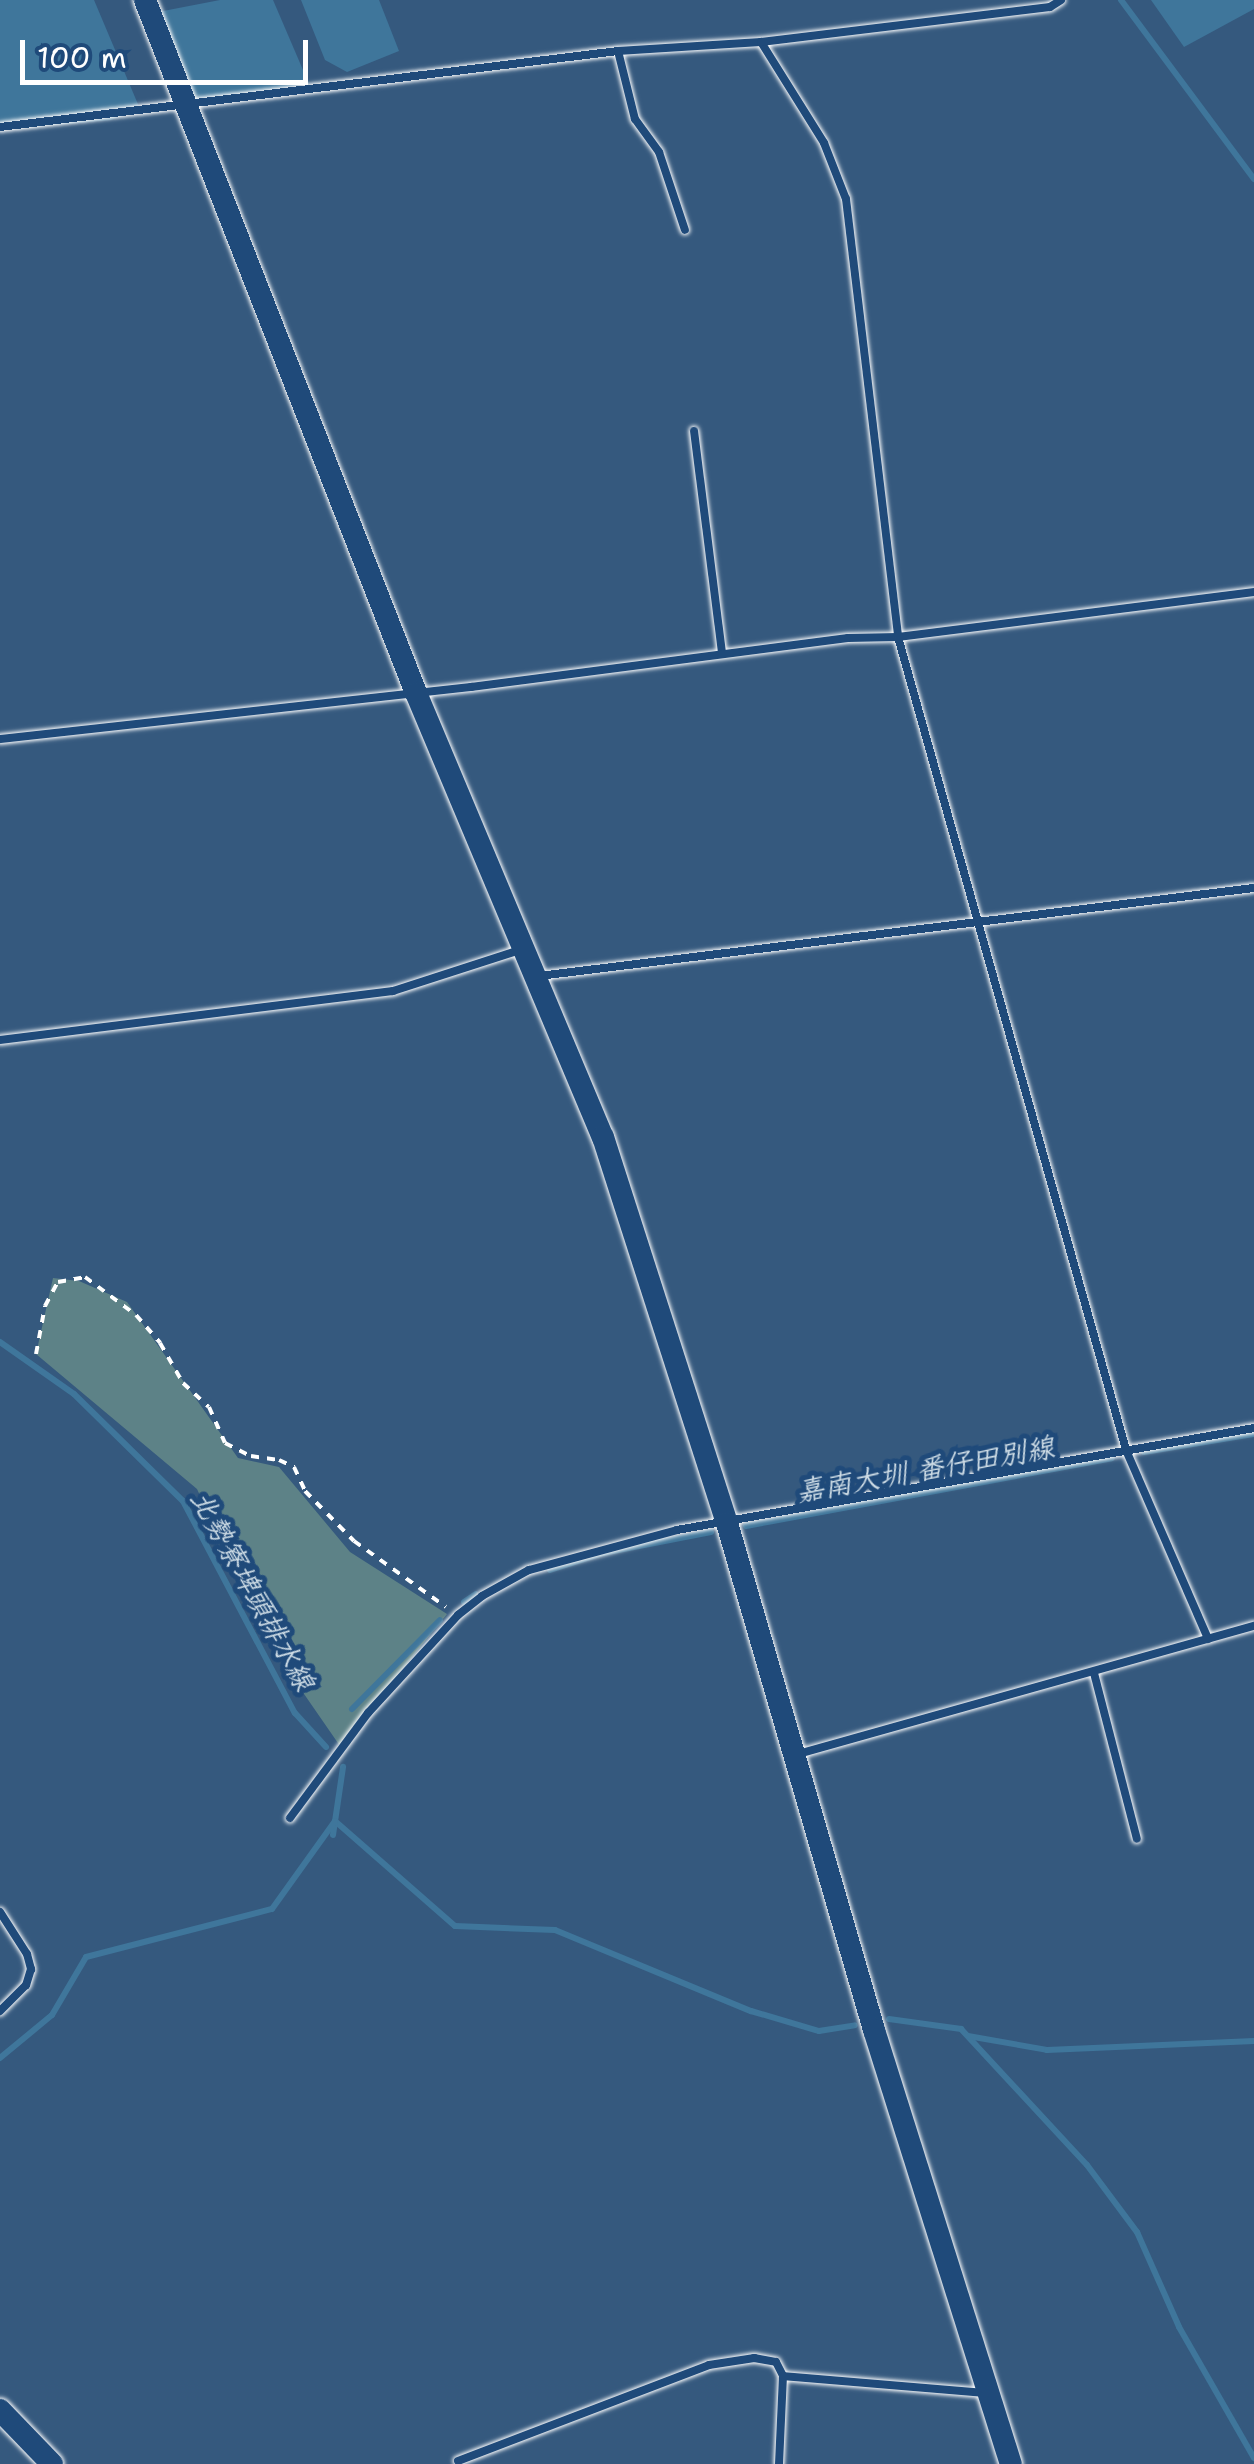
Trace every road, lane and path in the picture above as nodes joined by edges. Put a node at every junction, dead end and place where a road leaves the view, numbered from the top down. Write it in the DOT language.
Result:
graph roads {
  1 [pos="145,0"];
  2 [pos="1061,0"];
  3 [pos="761,42"];
  4 [pos="618,51"];
  5 [pos="188,105"];
  6 [pos="0,127"];
  7 [pos="685,230"];
  8 [pos="694,431"];
  9 [pos="1254,592"];
  10 [pos="898,638"];
  11 [pos="722,653"];
  12 [pos="416,693"];
  13 [pos="0,739"];
  14 [pos="1254,888"];
  15 [pos="978,920"];
  16 [pos="520,950"];
  17 [pos="532,977"];
  18 [pos="0,1040"];
  19 [pos="36,1354"];
  20 [pos="1254,1428"];
  21 [pos="1126,1450"];
  22 [pos="727,1523"];
  23 [pos="458,1615"];
  24 [pos="1254,1626"];
  25 [pos="1208,1640"];
  26 [pos="1094,1674"];
  27 [pos="794,1756"];
  28 [pos="290,1818"];
  29 [pos="1137,1839"];
  30 [pos="0,1912"];
  31 [pos="0,2011"];
  32 [pos="783,2376"];
  33 [pos="988,2393"];
  34 [pos="1,2415"];
  35 [pos="458,2462"];
  36 [pos="52,2464"];
  37 [pos="779,2464"];
  38 [pos="1011,2464"];
  1 -- 5 [label="street"];
  2 -- 3 [label="lane"];
  3 -- 4 [label="lane"];
  3 -- 10 [label="lane"];
  4 -- 5 [label="lane"];
  4 -- 7 [label="lane"];
  5 -- 6 [label="lane"];
  5 -- 12 [label="street"];
  8 -- 11 [label="lane"];
  9 -- 10 [label="lane"];
  10 -- 11 [label="lane"];
  10 -- 15 [label="lane"];
  11 -- 12 [label="lane"];
  12 -- 13 [label="lane"];
  12 -- 16 [label="street"];
  14 -- 15 [label="lane"];
  15 -- 17 [label="lane"];
  15 -- 21 [label="lane"];
  16 -- 17 [label="street"];
  16 -- 18 [label="lane"];
  17 -- 22 [label="street"];
  19 -- 23 [label="path"];
  20 -- 21 [label="lane"];
  21 -- 22 [label="lane"];
  21 -- 25 [label="lane"];
  22 -- 23 [label="lane"];
  22 -- 27 [label="street"];
  23 -- 28 [label="lane"];
  24 -- 25 [label="lane"];
  25 -- 26 [label="lane"];
  26 -- 27 [label="lane"];
  26 -- 29 [label="lane"];
  27 -- 33 [label="street"];
  30 -- 31 [label="lane"];
  32 -- 33 [label="lane"];
  32 -- 35 [label="lane"];
  32 -- 37 [label="lane"];
  33 -- 38 [label="street"];
  34 -- 36 [label="street"];
}
